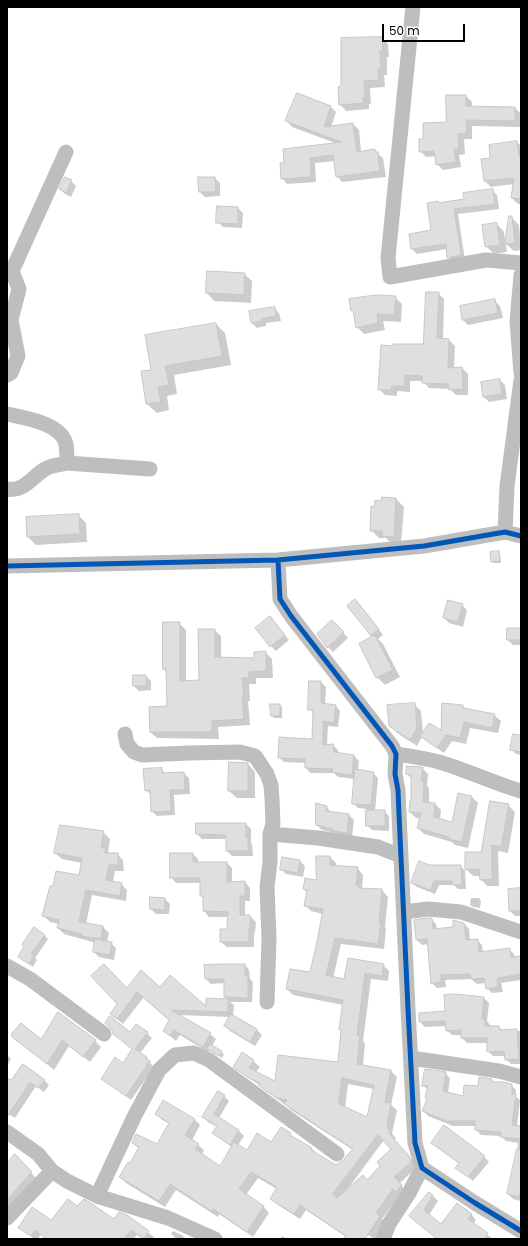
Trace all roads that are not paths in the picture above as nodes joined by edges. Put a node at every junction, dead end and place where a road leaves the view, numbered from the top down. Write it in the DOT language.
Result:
graph roads {
  1 [pos="413,7"];
  2 [pos="66,152"];
  3 [pos="521,263"];
  4 [pos="9,271"];
  5 [pos="521,275"];
  6 [pos="521,373"];
  7 [pos="7,375"];
  8 [pos="521,380"];
  9 [pos="7,414"];
  10 [pos="67,463"];
  11 [pos="150,469"];
  12 [pos="7,489"];
  13 [pos="505,532"];
  14 [pos="521,536"];
  15 [pos="278,560"];
  16 [pos="7,566"];
  17 [pos="124,734"];
  18 [pos="396,754"];
  19 [pos="521,791"];
  20 [pos="270,834"];
  21 [pos="401,856"];
  22 [pos="404,912"];
  23 [pos="521,932"];
  24 [pos="7,966"];
  25 [pos="267,1002"];
  26 [pos="104,1034"];
  27 [pos="411,1058"];
  28 [pos="521,1077"];
  29 [pos="7,1132"];
  30 [pos="337,1154"];
  31 [pos="422,1168"];
  32 [pos="52,1172"];
  33 [pos="97,1196"];
  34 [pos="7,1218"];
  35 [pos="521,1231"];
  36 [pos="195,1235"];
  37 [pos="215,1239"];
  38 [pos="383,1239"];
  1 -- 3 [label="street"];
  2 -- 4 [label="street"];
  4 -- 7 [label="street"];
  5 -- 6 [label="street"];
  8 -- 13 [label="street"];
  9 -- 10 [label="street"];
  10 -- 11 [label="street"];
  10 -- 12 [label="street"];
  13 -- 14 [label="street"];
  13 -- 15 [label="street"];
  15 -- 16 [label="street"];
  15 -- 18 [label="street"];
  17 -- 20 [label="street"];
  18 -- 19 [label="street"];
  18 -- 21 [label="street"];
  20 -- 21 [label="street"];
  20 -- 25 [label="street"];
  21 -- 22 [label="street"];
  22 -- 23 [label="street"];
  22 -- 27 [label="street"];
  24 -- 26 [label="street"];
  27 -- 28 [label="street"];
  27 -- 31 [label="street"];
  29 -- 32 [label="street"];
  30 -- 33 [label="street"];
  31 -- 35 [label="street"];
  31 -- 38 [label="street"];
  32 -- 33 [label="street"];
  32 -- 34 [label="street"];
  33 -- 36 [label="street"];
  36 -- 37 [label="street"];
}
